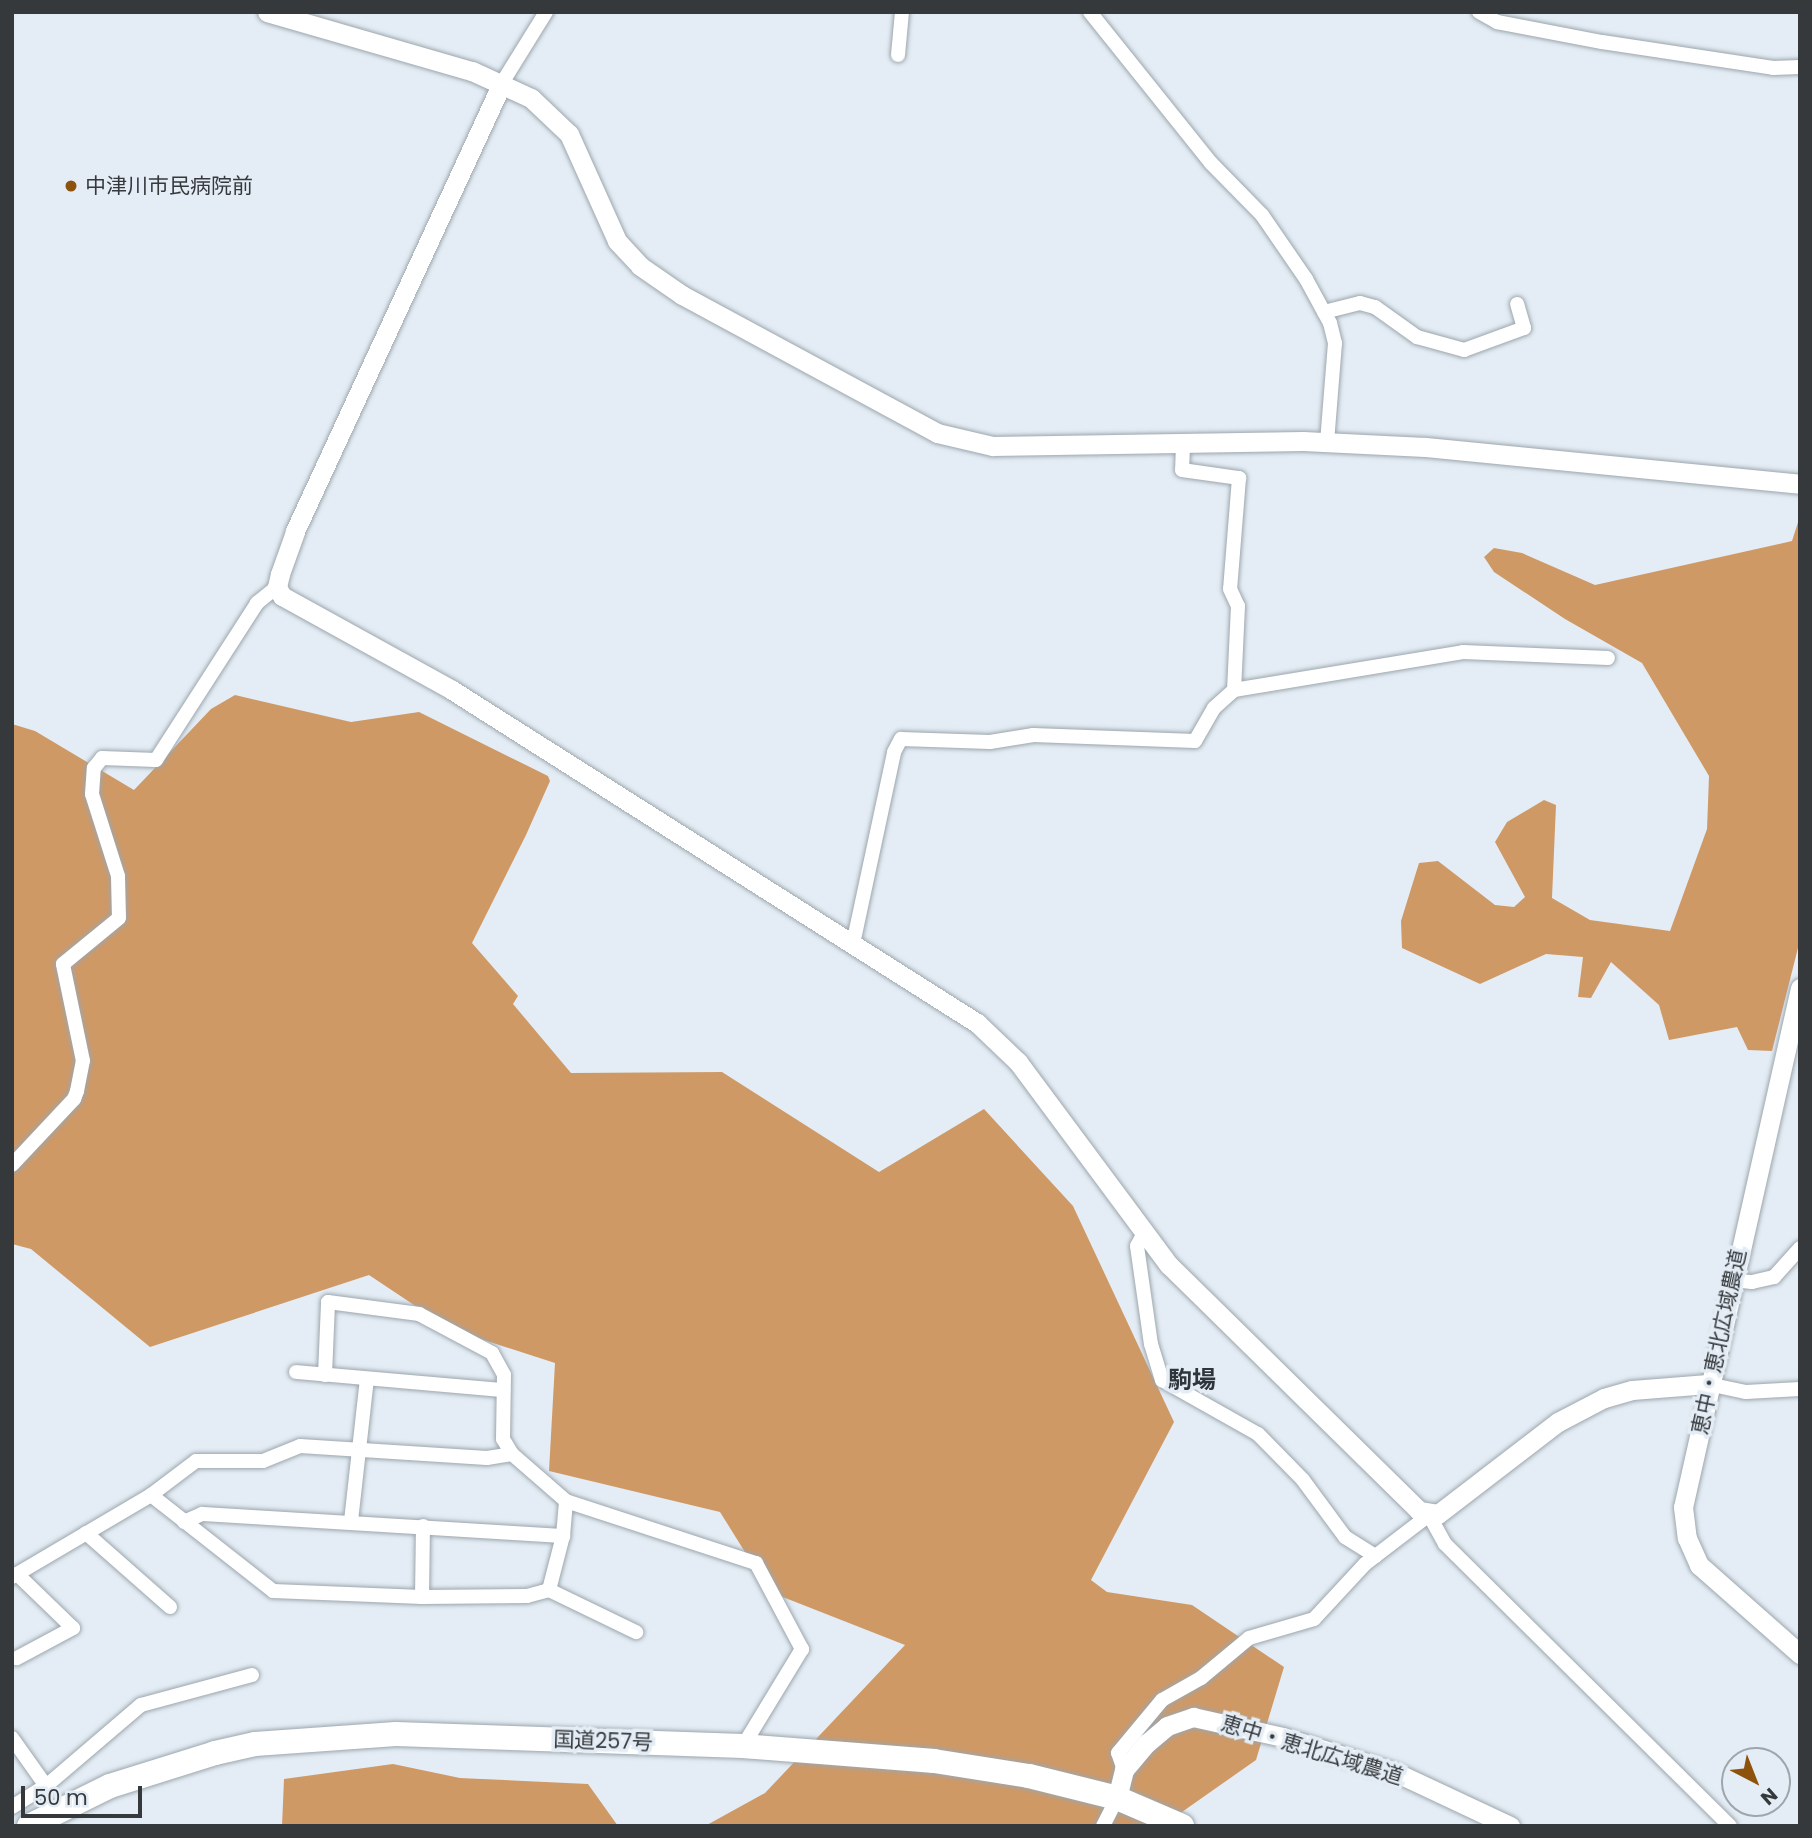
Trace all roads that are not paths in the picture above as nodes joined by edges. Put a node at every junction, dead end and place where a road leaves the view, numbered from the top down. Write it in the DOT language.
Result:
graph roads {
  1 [pos="267,12"];
  2 [pos="546,12"];
  3 [pos="902,12"];
  4 [pos="1090,12"];
  5 [pos="1479,12"];
  6 [pos="898,55"];
  7 [pos="1800,67"];
  8 [pos="502,83"];
  9 [pos="1517,304"];
  10 [pos="1324,312"];
  11 [pos="1327,442"];
  12 [pos="1183,444"];
  13 [pos="1800,484"];
  14 [pos="277,587"];
  15 [pos="1608,658"];
  16 [pos="1234,690"];
  17 [pos="853,944"];
  18 [pos="1800,988"];
  19 [pos="12,1165"];
  20 [pos="1145,1231"];
  21 [pos="1800,1248"];
  22 [pos="1732,1280"];
  23 [pos="296,1372"];
  24 [pos="325,1375"];
  25 [pos="368,1379"];
  26 [pos="1709,1384"];
  27 [pos="1800,1389"];
  28 [pos="503,1390"];
  29 [pos="362,1450"];
  30 [pos="512,1454"];
  31 [pos="151,1495"];
  32 [pos="566,1501"];
  33 [pos="1429,1515"];
  34 [pos="351,1521"];
  35 [pos="184,1522"];
  36 [pos="423,1526"];
  37 [pos="86,1533"];
  38 [pos="564,1536"];
  39 [pos="1375,1556"];
  40 [pos="15,1576"];
  41 [pos="549,1590"];
  42 [pos="422,1597"];
  43 [pos="170,1607"];
  44 [pos="636,1632"];
  45 [pos="1800,1654"];
  46 [pos="17,1658"];
  47 [pos="252,1675"];
  48 [pos="12,1738"];
  49 [pos="743,1746"];
  50 [pos="1124,1770"];
  51 [pos="46,1786"];
  52 [pos="1117,1798"];
  53 [pos="12,1807"];
  54 [pos="29,1826"];
  55 [pos="1103,1826"];
  56 [pos="1182,1826"];
  57 [pos="1510,1826"];
  58 [pos="1730,1826"];
  1 -- 8 [label="street"];
  2 -- 8 [label="street"];
  3 -- 6 [label="street"];
  4 -- 10 [label="street"];
  5 -- 7 [label="street"];
  8 -- 12 [label="street"];
  8 -- 14 [label="street"];
  9 -- 10 [label="street"];
  10 -- 11 [label="street"];
  11 -- 12 [label="street"];
  11 -- 13 [label="street"];
  12 -- 16 [label="street"];
  14 -- 17 [label="street"];
  14 -- 19 [label="street"];
  15 -- 16 [label="street"];
  16 -- 17 [label="street"];
  17 -- 20 [label="street"];
  18 -- 22 [label="street, 恵中・恵北広域農道"];
  20 -- 33 [label="street"];
  20 -- 39 [label="street"];
  21 -- 22 [label="street"];
  22 -- 26 [label="street, 恵中・恵北広域農道"];
  23 -- 24 [label="street"];
  24 -- 25 [label="street"];
  24 -- 28 [label="street"];
  25 -- 28 [label="street"];
  25 -- 29 [label="street"];
  26 -- 27 [label="street"];
  26 -- 33 [label="street"];
  26 -- 45 [label="street, 恵中・恵北広域農道"];
  28 -- 30 [label="street"];
  29 -- 30 [label="street"];
  29 -- 31 [label="street"];
  29 -- 34 [label="street"];
  30 -- 32 [label="street"];
  31 -- 35 [label="street"];
  31 -- 37 [label="street"];
  32 -- 38 [label="street"];
  32 -- 49 [label="street"];
  33 -- 39 [label="street"];
  33 -- 58 [label="street"];
  34 -- 35 [label="street"];
  34 -- 36 [label="street"];
  35 -- 42 [label="street"];
  36 -- 38 [label="street"];
  36 -- 42 [label="street"];
  37 -- 40 [label="street"];
  37 -- 43 [label="street"];
  38 -- 41 [label="street"];
  39 -- 50 [label="street"];
  40 -- 46 [label="street"];
  41 -- 42 [label="street"];
  41 -- 44 [label="street"];
  47 -- 51 [label="street"];
  48 -- 51 [label="street"];
  49 -- 52 [label="highway, 国道257号"];
  49 -- 54 [label="highway, 国道257号"];
  50 -- 52 [label="street"];
  50 -- 57 [label="street, 恵中・恵北広域農道"];
  51 -- 53 [label="street"];
  52 -- 55 [label="street"];
  52 -- 56 [label="highway, 国道257号"];
}
